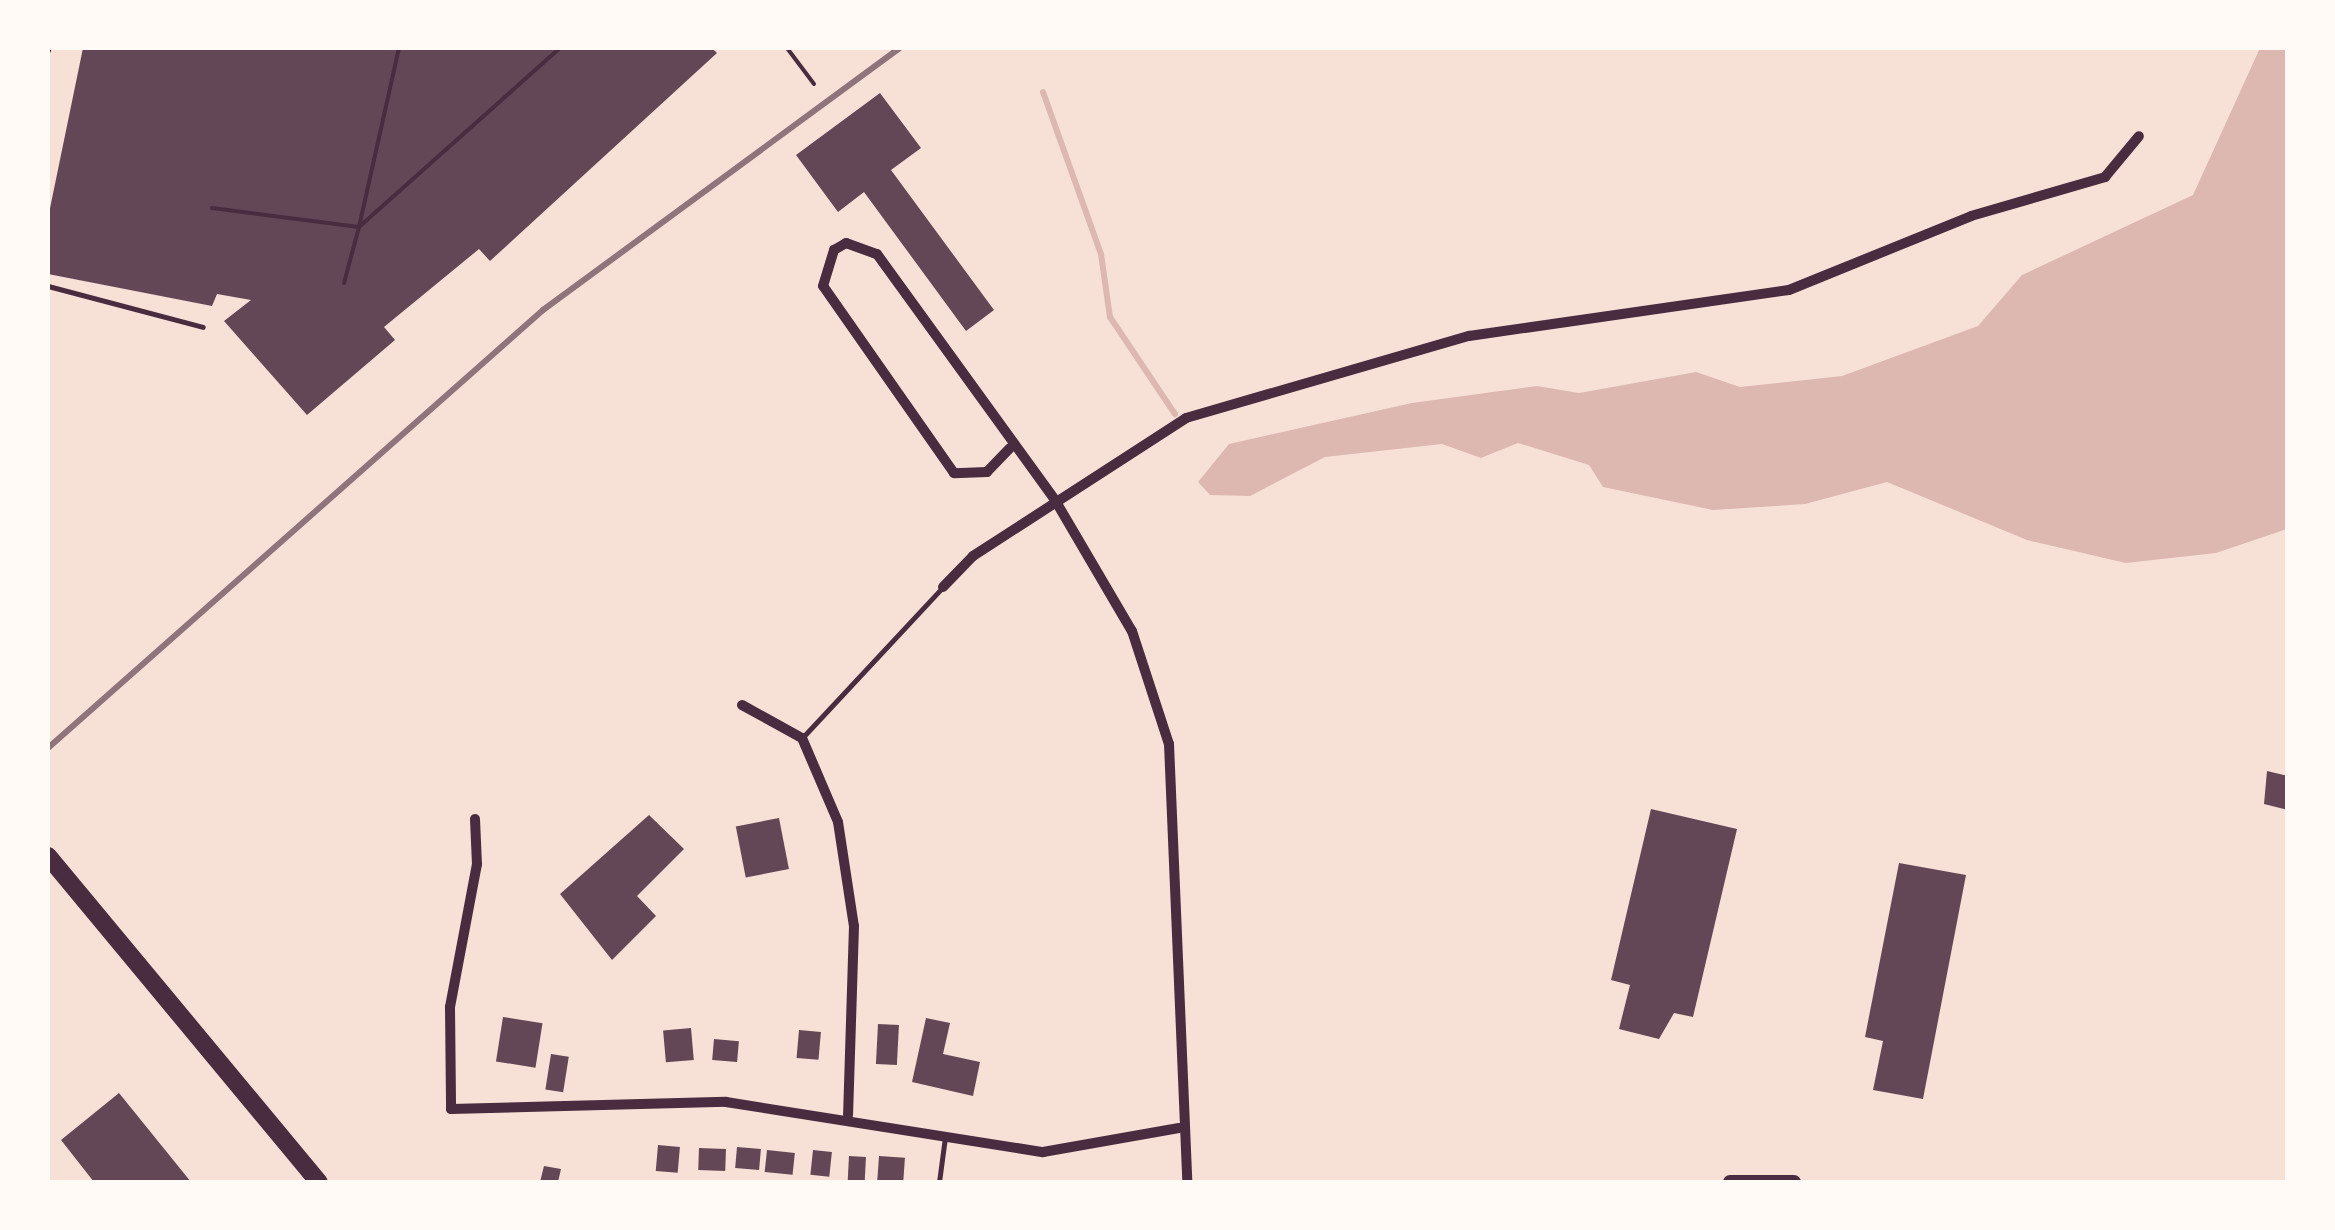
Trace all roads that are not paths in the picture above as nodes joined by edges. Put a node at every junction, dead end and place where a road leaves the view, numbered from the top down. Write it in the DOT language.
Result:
graph roads {
  1 [pos="2139,136"];
  2 [pos="48,286"];
  3 [pos="203,327"];
  4 [pos="1010,448"];
  5 [pos="1054,500"];
  6 [pos="942,587"];
  7 [pos="742,704"];
  8 [pos="802,738"];
  9 [pos="475,820"];
  10 [pos="48,856"];
  11 [pos="848,1115"];
  12 [pos="1180,1128"];
  13 [pos="945,1134"];
  14 [pos="319,1182"];
  15 [pos="939,1182"];
  16 [pos="1186,1182"];
  17 [pos="1730,1182"];
  18 [pos="1794,1182"];
  1 -- 5 [label="street"];
  2 -- 3 [label="lane"];
  4 -- 4 [label="street"];
  4 -- 5 [label="street"];
  5 -- 6 [label="street"];
  5 -- 12 [label="street"];
  6 -- 8 [label="lane"];
  7 -- 8 [label="street"];
  8 -- 11 [label="street"];
  9 -- 11 [label="street"];
  10 -- 14 [label="highway"];
  11 -- 13 [label="street"];
  12 -- 13 [label="street"];
  12 -- 16 [label="street"];
  13 -- 15 [label="lane"];
  17 -- 18 [label="street"];
}
